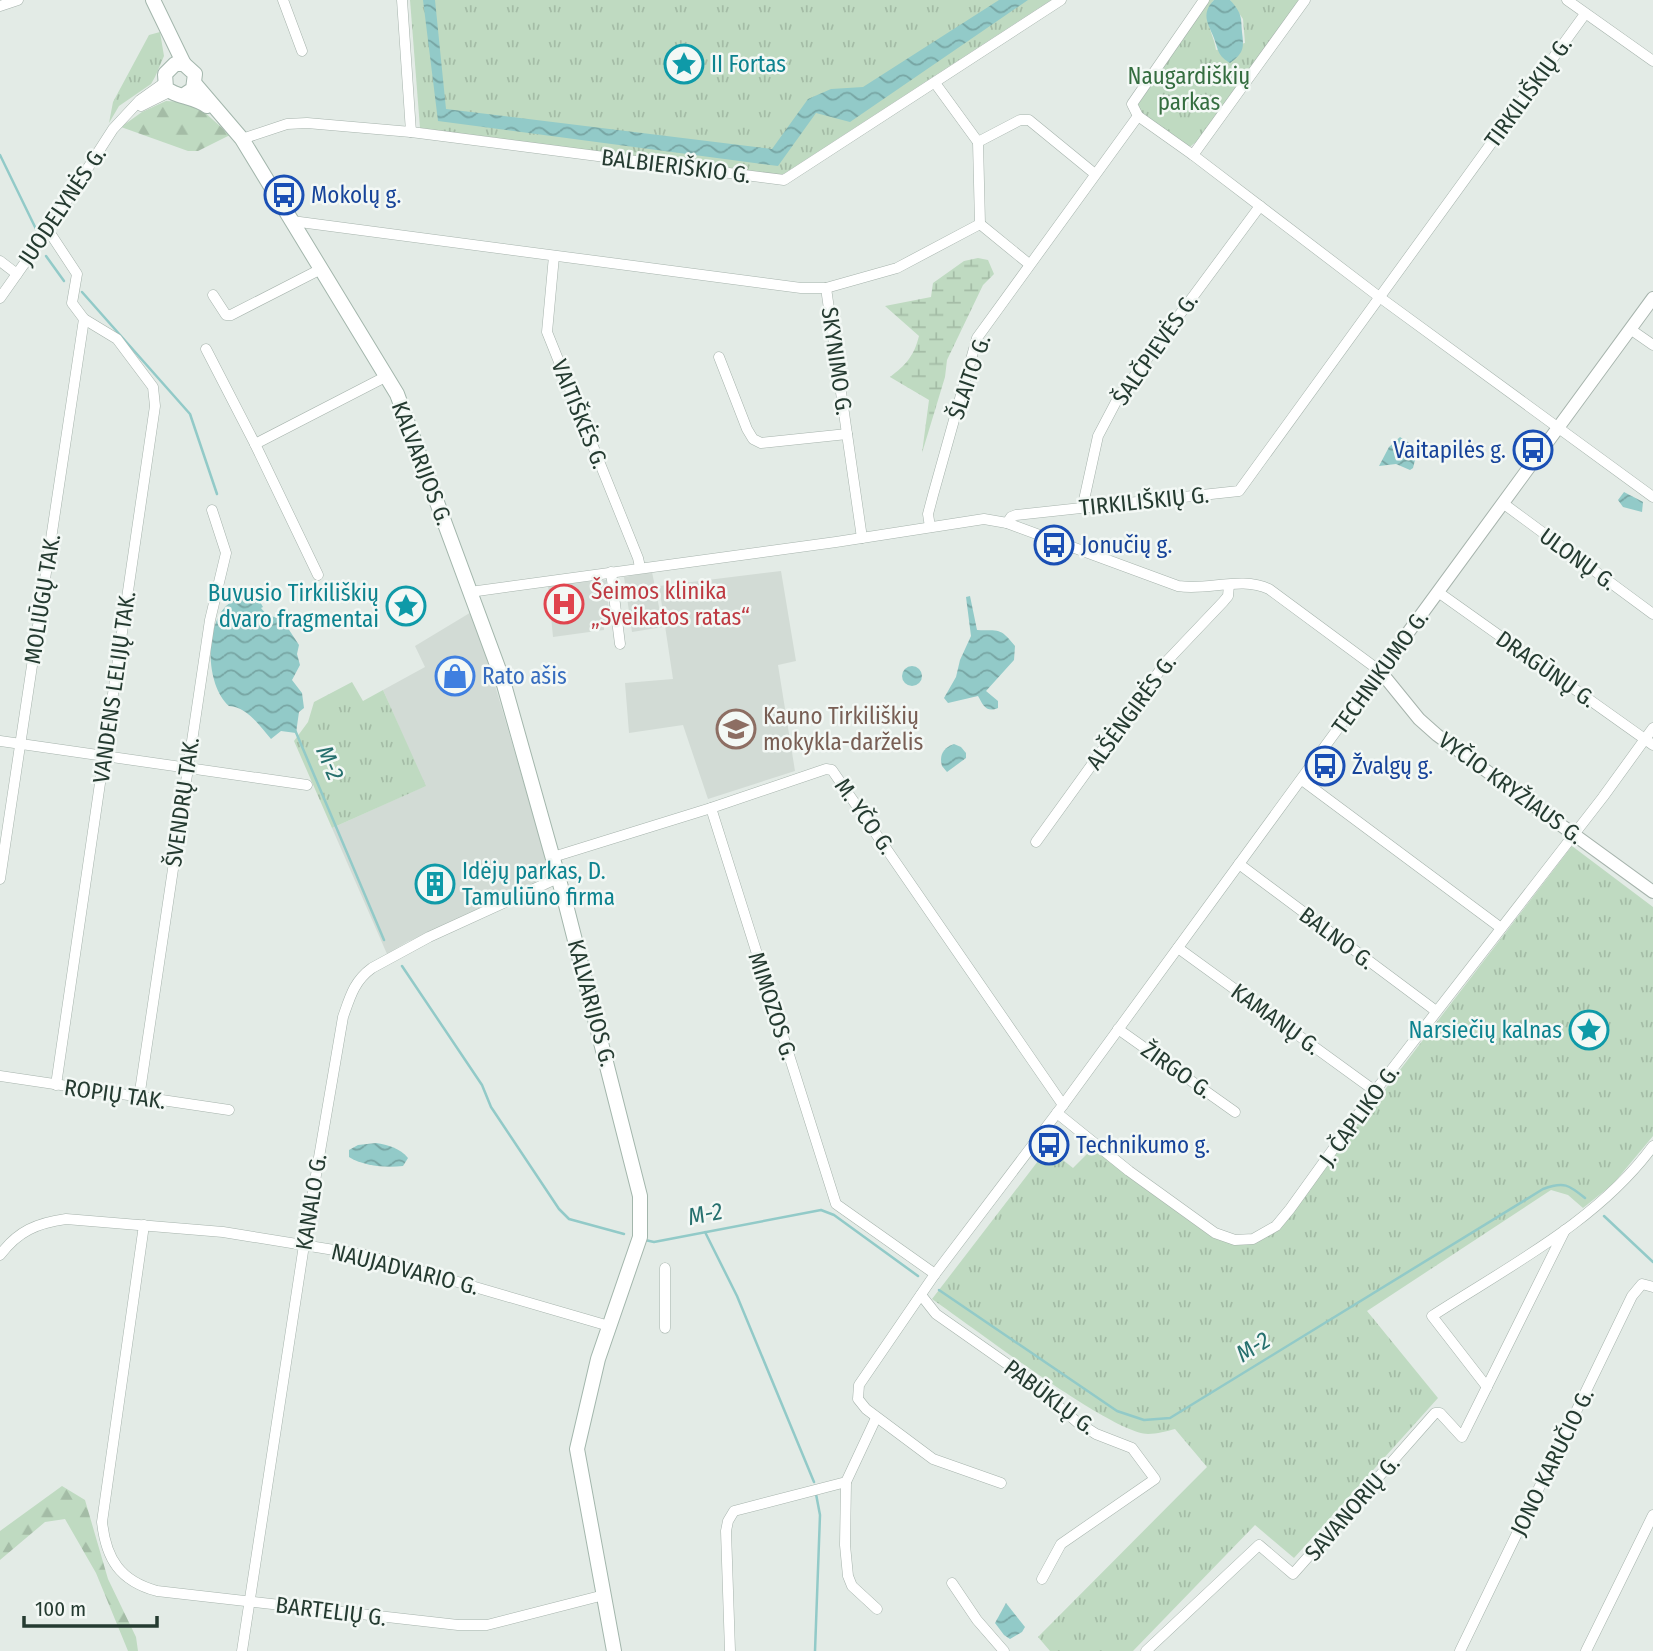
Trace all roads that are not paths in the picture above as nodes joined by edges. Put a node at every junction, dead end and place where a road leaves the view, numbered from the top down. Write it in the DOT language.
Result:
graph roads {
  1 [pos="18,0"];
  2 [pos="153,0"];
  3 [pos="283,0"];
  4 [pos="402,0"];
  5 [pos="1061,0"];
  6 [pos="1204,0"];
  7 [pos="1305,0"];
  8 [pos="1567,0"];
  9 [pos="0,6"];
  10 [pos="1585,14"];
  11 [pos="302,51"];
  12 [pos="1653,61"];
  13 [pos="178,65"];
  14 [pos="935,83"];
  15 [pos="178,88"];
  16 [pos="1138,116"];
  17 [pos="411,132"];
  18 [pos="242,139"];
  19 [pos="978,142"];
  20 [pos="1194,155"];
  21 [pos="1096,174"];
  22 [pos="1260,206"];
  23 [pos="292,221"];
  24 [pos="980,224"];
  25 [pos="48,230"];
  26 [pos="554,256"];
  27 [pos="0,261"];
  28 [pos="1029,264"];
  29 [pos="321,269"];
  30 [pos="17,274"];
  31 [pos="826,288"];
  32 [pos="213,295"];
  33 [pos="1378,296"];
  34 [pos="0,298"];
  35 [pos="1653,298"];
  36 [pos="84,319"];
  37 [pos="1630,329"];
  38 [pos="1653,345"];
  39 [pos="206,349"];
  40 [pos="719,357"];
  41 [pos="387,376"];
  42 [pos="1559,429"];
  43 [pos="847,434"];
  44 [pos="255,444"];
  45 [pos="1653,497"];
  46 [pos="1504,504"];
  47 [pos="1084,506"];
  48 [pos="212,510"];
  49 [pos="1007,523"];
  50 [pos="930,527"];
  51 [pos="862,538"];
  52 [pos="640,567"];
  53 [pos="611,572"];
  54 [pos="318,575"];
  55 [pos="1229,585"];
  56 [pos="470,592"];
  57 [pos="1438,592"];
  58 [pos="1653,614"];
  59 [pos="621,645"];
  60 [pos="1381,671"];
  61 [pos="1653,728"];
  62 [pos="0,741"];
  63 [pos="1649,742"];
  64 [pos="20,744"];
  65 [pos="104,756"];
  66 [pos="187,768"];
  67 [pos="1302,780"];
  68 [pos="307,785"];
  69 [pos="711,808"];
  70 [pos="1573,835"];
  71 [pos="1036,842"];
  72 [pos="553,857"];
  73 [pos="1239,864"];
  74 [pos="558,878"];
  75 [pos="0,879"];
  76 [pos="1653,892"];
  77 [pos="1501,928"];
  78 [pos="1178,948"];
  79 [pos="1436,1011"];
  80 [pos="1118,1029"];
  81 [pos="0,1076"];
  82 [pos="55,1085"];
  83 [pos="1375,1091"];
  84 [pos="139,1098"];
  85 [pos="1060,1109"];
  86 [pos="229,1110"];
  87 [pos="1235,1112"];
  88 [pos="1653,1146"];
  89 [pos="144,1225"];
  90 [pos="1565,1230"];
  91 [pos="304,1245"];
  92 [pos="0,1255"];
  93 [pos="665,1268"];
  94 [pos="935,1274"];
  95 [pos="1653,1287"];
  96 [pos="921,1295"];
  97 [pos="609,1326"];
  98 [pos="664,1328"];
  99 [pos="1487,1387"];
  100 [pos="876,1419"];
  101 [pos="846,1482"];
  102 [pos="1001,1483"];
  103 [pos="1653,1515"];
  104 [pos="1042,1579"];
  105 [pos="952,1583"];
  106 [pos="604,1595"];
  107 [pos="248,1600"];
  108 [pos="877,1609"];
  109 [pos="243,1651"];
  110 [pos="614,1651"];
  111 [pos="730,1651"];
  112 [pos="1004,1651"];
  113 [pos="1146,1651"];
  114 [pos="1460,1651"];
  115 [pos="1586,1651"];
  1 -- 9 [label="street"];
  2 -- 13 [label="main road"];
  3 -- 11 [label="street"];
  4 -- 17 [label="street"];
  5 -- 14 [label="street, BALBIERIŠKIO G."];
  6 -- 16 [label="street"];
  7 -- 20 [label="street"];
  8 -- 10 [label="street"];
  10 -- 12 [label="street"];
  10 -- 33 [label="street, TIRKILIŠKIŲ G."];
  13 -- 15 [label="main road"];
  13 -- 15 [label="main road, KALVARIJOS G."];
  14 -- 17 [label="street, BALBIERIŠKIO G."];
  14 -- 19 [label="street"];
  15 -- 18 [label="main road, KALVARIJOS G."];
  15 -- 25 [label="street, JUODELYNĖS G."];
  16 -- 20 [label="street"];
  16 -- 21 [label="street"];
  17 -- 18 [label="street, BALBIERIŠKIO G."];
  18 -- 23 [label="main road, KALVARIJOS G."];
  19 -- 21 [label="street"];
  19 -- 24 [label="street"];
  20 -- 22 [label="street"];
  21 -- 28 [label="street, ŠLAITO G."];
  22 -- 33 [label="street"];
  22 -- 47 [label="street, ŠALČPIEVĖS G."];
  23 -- 26 [label="street"];
  23 -- 29 [label="main road, KALVARIJOS G."];
  24 -- 28 [label="street"];
  24 -- 31 [label="street"];
  25 -- 30 [label="street, JUODELYNĖS G."];
  25 -- 36 [label="street"];
  26 -- 31 [label="street"];
  26 -- 52 [label="street, VAITIŠKĖS G."];
  27 -- 30 [label="street"];
  28 -- 50 [label="street, ŠLAITO G."];
  29 -- 32 [label="street"];
  29 -- 41 [label="main road, KALVARIJOS G."];
  30 -- 34 [label="street, JUODELYNĖS G."];
  31 -- 43 [label="street, SKYNIMO G."];
  33 -- 42 [label="street"];
  33 -- 47 [label="street, TIRKILIŠKIŲ G."];
  35 -- 37 [label="street, TECHNIKUMO G."];
  36 -- 64 [label="street, MOLIŪGŲ TAK."];
  36 -- 65 [label="street, VANDENS LELIJŲ TAK."];
  37 -- 38 [label="street"];
  37 -- 42 [label="street, TECHNIKUMO G."];
  39 -- 44 [label="street"];
  40 -- 43 [label="street, SKYNIMO G."];
  41 -- 44 [label="street"];
  41 -- 56 [label="main road, KALVARIJOS G."];
  42 -- 45 [label="street"];
  42 -- 46 [label="street, TECHNIKUMO G."];
  43 -- 51 [label="street, SKYNIMO G."];
  44 -- 54 [label="street"];
  46 -- 57 [label="street, TECHNIKUMO G."];
  46 -- 58 [label="street, ULONŲ G."];
  47 -- 49 [label="street, TIRKILIŠKIŲ G."];
  48 -- 66 [label="street, ŠVENDRŲ TAK."];
  49 -- 50 [label="street, TIRKILIŠKIŲ G."];
  49 -- 55 [label="street"];
  50 -- 51 [label="street, TIRKILIŠKIŲ G."];
  51 -- 52 [label="street, TIRKILIŠKIŲ G."];
  52 -- 53 [label="street, TIRKILIŠKIŲ G."];
  53 -- 56 [label="street, TIRKILIŠKIŲ G."];
  53 -- 59 [label="street"];
  55 -- 60 [label="street"];
  55 -- 71 [label="street, ALŠĖNGIRĖS G."];
  56 -- 72 [label="main road, KALVARIJOS G."];
  57 -- 60 [label="street, TECHNIKUMO G."];
  57 -- 63 [label="street, DRAGŪNŲ G."];
  60 -- 67 [label="street, TECHNIKUMO G."];
  60 -- 70 [label="street, VYČIO KRYŽIAUS G."];
  61 -- 63 [label="street, J. ČAPLIKO G."];
  62 -- 64 [label="street"];
  63 -- 70 [label="street, J. ČAPLIKO G."];
  64 -- 65 [label="street"];
  64 -- 75 [label="street, MOLIŪGŲ TAK."];
  65 -- 66 [label="street"];
  65 -- 82 [label="street, VANDENS LELIJŲ TAK."];
  66 -- 68 [label="street"];
  66 -- 84 [label="street, ŠVENDRŲ TAK."];
  67 -- 73 [label="street, TECHNIKUMO G."];
  67 -- 77 [label="street"];
  69 -- 72 [label="street, M. YČO G."];
  69 -- 85 [label="street, M. YČO G."];
  69 -- 94 [label="street, MIMOZOS G."];
  70 -- 76 [label="street, VYČIO KRYŽIAUS G."];
  70 -- 77 [label="street, J. ČAPLIKO G."];
  72 -- 74 [label="main road, KALVARIJOS G."];
  73 -- 78 [label="street, TECHNIKUMO G."];
  73 -- 79 [label="street, BALNO G."];
  74 -- 91 [label="street, KANALO G."];
  74 -- 97 [label="main road, KALVARIJOS G."];
  77 -- 79 [label="street, J. ČAPLIKO G."];
  78 -- 80 [label="street, TECHNIKUMO G."];
  78 -- 83 [label="street, KAMANŲ G."];
  79 -- 83 [label="street, J. ČAPLIKO G."];
  80 -- 85 [label="street, TECHNIKUMO G."];
  80 -- 87 [label="street, ŽIRGO G."];
  81 -- 82 [label="street, ROPIŲ TAK."];
  82 -- 84 [label="street, ROPIŲ TAK."];
  83 -- 85 [label="street, J. ČAPLIKO G."];
  84 -- 86 [label="street, ROPIŲ TAK."];
  85 -- 94 [label="street, TECHNIKUMO G."];
  88 -- 90 [label="street"];
  89 -- 91 [label="street, NAUJADVARIO G."];
  89 -- 92 [label="street, NAUJADVARIO G."];
  89 -- 107 [label="street, BARTELIŲ G."];
  90 -- 99 [label="street"];
  90 -- 99 [label="street"];
  91 -- 97 [label="street, NAUJADVARIO G."];
  91 -- 107 [label="street, KANALO G."];
  93 -- 98 [label="street"];
  94 -- 96 [label="street, TECHNIKUMO G."];
  95 -- 114 [label="street, JONO KARUČIO G."];
  96 -- 100 [label="street, TECHNIKUMO G."];
  96 -- 104 [label="street, PABŪKLŲ G."];
  97 -- 106 [label="main road, KALVARIJOS G."];
  99 -- 113 [label="street, SAVANORIŲ G."];
  100 -- 101 [label="street"];
  100 -- 102 [label="street"];
  101 -- 108 [label="street"];
  101 -- 111 [label="street"];
  103 -- 115 [label="street"];
  105 -- 112 [label="street"];
  106 -- 107 [label="street, BARTELIŲ G."];
  106 -- 110 [label="main road, KALVARIJOS G."];
  107 -- 109 [label="street, KANALO G."];
}
